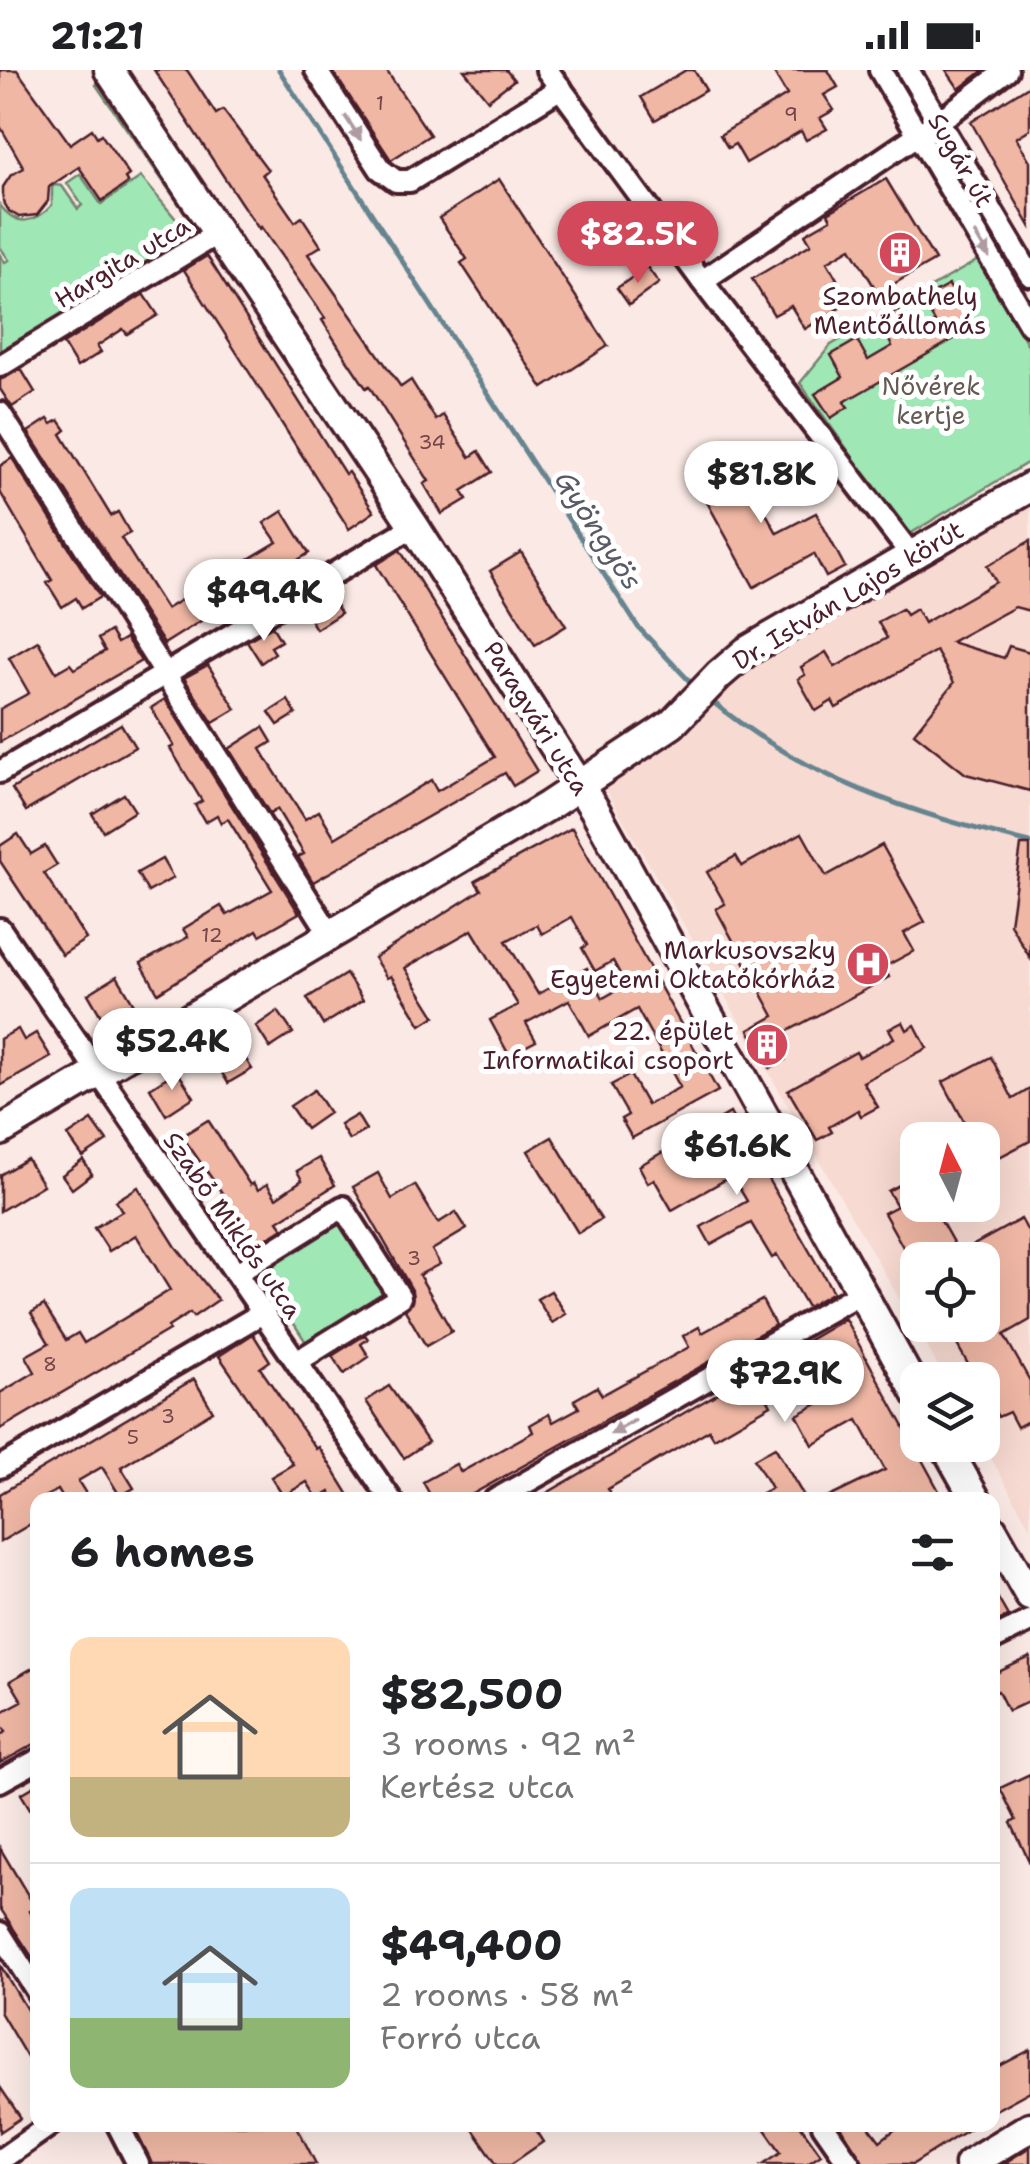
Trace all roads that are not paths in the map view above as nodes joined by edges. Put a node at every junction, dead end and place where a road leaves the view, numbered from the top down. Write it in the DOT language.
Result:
graph roads {
  1 [pos="109,70"];
  2 [pos="316,70"];
  3 [pos="547,70"];
  4 [pos="880,70"];
  5 [pos="908,70"];
  6 [pos="1007,70"];
  7 [pos="561,88"];
  8 [pos="936,121"];
  9 [pos="917,135"];
  10 [pos="218,233"];
  11 [pos="1030,276"];
  12 [pos="702,281"];
  13 [pos="1030,325"];
  14 [pos="0,366"];
  15 [pos="0,412"];
  16 [pos="1030,487"];
  17 [pos="414,526"];
  18 [pos="912,556"];
  19 [pos="165,674"];
  20 [pos="0,772"];
  21 [pos="580,785"];
  22 [pos="0,929"];
  23 [pos="332,937"];
  24 [pos="97,1073"];
  25 [pos="0,1131"];
  26 [pos="237,1273"];
  27 [pos="860,1293"];
  28 [pos="264,1312"];
  29 [pos="298,1362"];
  30 [pos="900,1363"];
  31 [pos="955,1462"];
  32 [pos="0,1468"];
  33 [pos="385,1492"];
  34 [pos="509,1492"];
  35 [pos="972,1492"];
  36 [pos="1000,1543"];
  37 [pos="1030,1596"];
  38 [pos="1030,1622"];
  39 [pos="1000,1636"];
  40 [pos="30,1764"];
  41 [pos="0,1781"];
  42 [pos="0,1934"];
  43 [pos="30,1981"];
  44 [pos="1030,2127"];
  45 [pos="40,2132"];
  46 [pos="122,2132"];
  47 [pos="828,2132"];
  48 [pos="0,2160"];
  49 [pos="138,2164"];
  50 [pos="850,2164"];
  51 [pos="969,2164"];
  1 -- 10 [label="street, Paragvári utca"];
  2 -- 7 [label="street, one-way"];
  3 -- 7 [label="street"];
  4 -- 9 [label="street, Sugár út"];
  5 -- 8 [label="street, Sugár út"];
  6 -- 8 [label="street"];
  7 -- 12 [label="street"];
  8 -- 9 [label="street"];
  8 -- 11 [label="street, Sugár út"];
  9 -- 12 [label="street"];
  9 -- 13 [label="street, Sugár út, one-way"];
  10 -- 14 [label="street, Hargita utca"];
  10 -- 17 [label="street, Paragvári utca"];
  12 -- 18 [label="street"];
  15 -- 19 [label="street"];
  16 -- 18 [label="street, Dr. István Lajos körút"];
  17 -- 19 [label="street"];
  17 -- 21 [label="street, Paragvári utca"];
  18 -- 21 [label="street, Dr. István Lajos körút"];
  19 -- 20 [label="street"];
  19 -- 23 [label="street"];
  21 -- 23 [label="street, Dr. István Lajos körút"];
  21 -- 27 [label="street, Paragvári utca"];
  22 -- 24 [label="street, Szabó Miklós utca"];
  23 -- 24 [label="street, Dr. István Lajos körút"];
  24 -- 25 [label="street, Dr. István Lajos körút"];
  24 -- 26 [label="street, Szabó Miklós utca"];
  26 -- 28 [label="street, Szabó Miklós utca"];
  26 -- 29 [label="street"];
  27 -- 30 [label="street, Paragvári utca"];
  27 -- 34 [label="street, one-way"];
  28 -- 29 [label="street, Szabó Miklós utca"];
  28 -- 32 [label="street"];
  29 -- 33 [label="street, Szabó Miklós utca"];
  31 -- 35 [label="street"];
  36 -- 37 [label="street"];
  38 -- 39 [label="street"];
  40 -- 41 [label="street"];
  42 -- 43 [label="street"];
  44 -- 51 [label="street"];
  45 -- 48 [label="street"];
  46 -- 49 [label="street"];
  47 -- 50 [label="street"];
}
